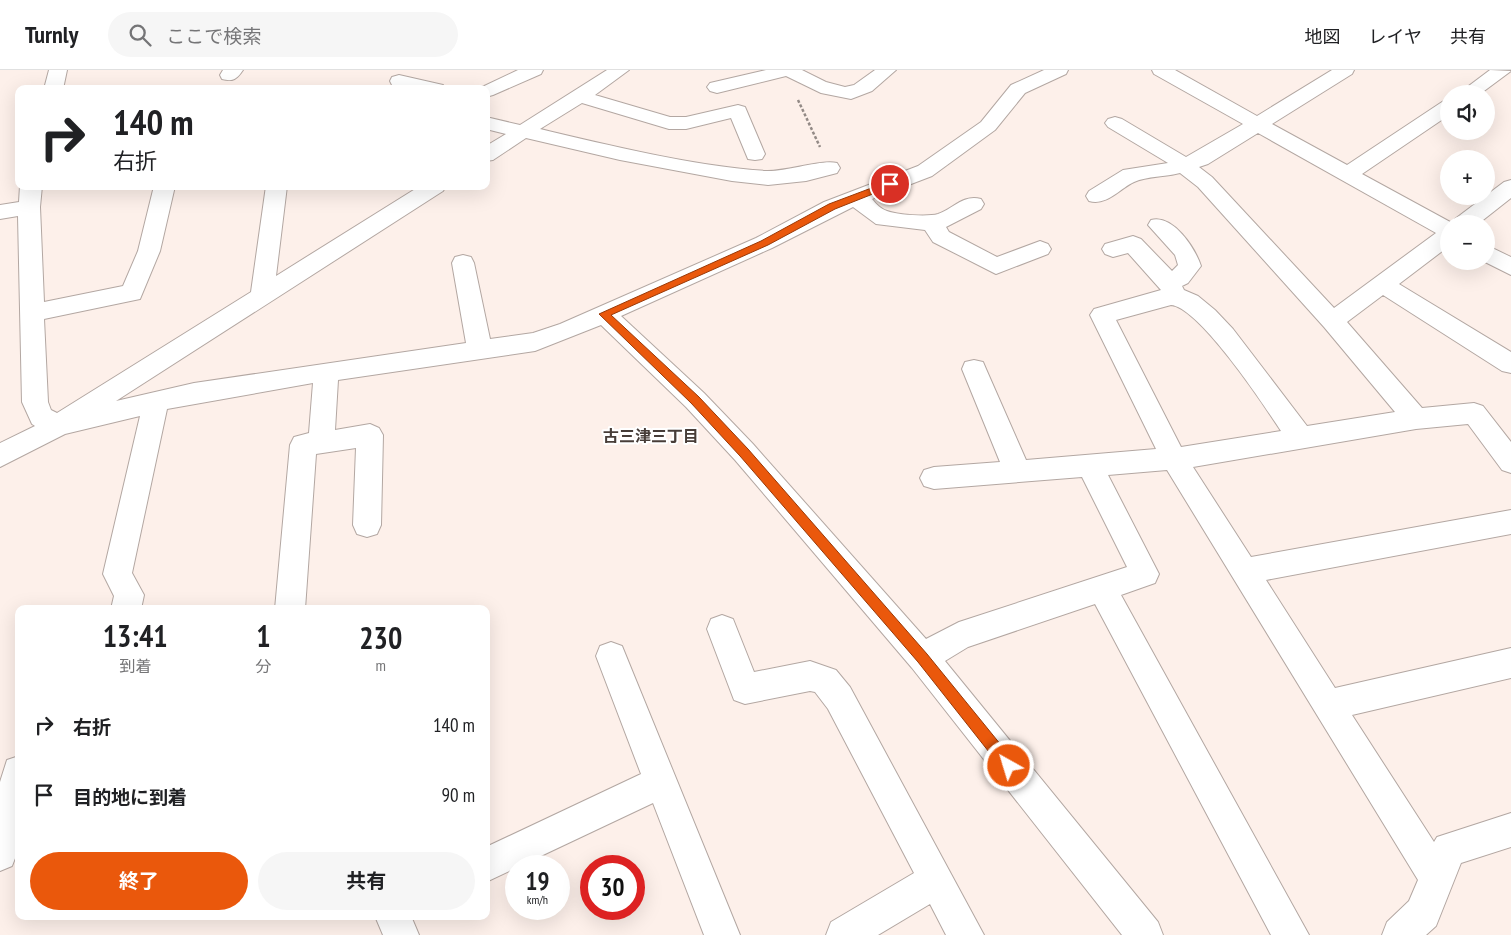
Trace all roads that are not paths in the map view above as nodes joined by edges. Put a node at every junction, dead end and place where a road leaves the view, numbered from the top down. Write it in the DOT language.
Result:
graph roads {
  1 [pos="58,70"];
  2 [pos="534,70"];
  3 [pos="620,70"];
  4 [pos="789,70"];
  5 [pos="887,70"];
  6 [pos="1059,70"];
  7 [pos="1161,70"];
  8 [pos="1502,70"];
  9 [pos="1331,73"];
  10 [pos="400,80"];
  11 [pos="53,85"];
  12 [pos="420,85"];
  13 [pos="1480,85"];
  14 [pos="717,87"];
  15 [pos="490,89"];
  16 [pos="579,96"];
  17 [pos="1440,112"];
  18 [pos="1115,123"];
  19 [pos="490,124"];
  20 [pos="1256,125"];
  21 [pos="521,132"];
  22 [pos="490,152"];
  23 [pos="755,154"];
  24 [pos="1184,164"];
  25 [pos="830,168"];
  26 [pos="1346,175"];
  27 [pos="1511,187"];
  28 [pos="164,190"];
  29 [pos="276,190"];
  30 [pos="430,190"];
  31 [pos="1097,196"];
  32 [pos="30,197"];
  33 [pos="856,197"];
  34 [pos="972,204"];
  35 [pos="0,212"];
  36 [pos="1475,215"];
  37 [pos="930,222"];
  38 [pos="1159,225"];
  39 [pos="1440,228"];
  40 [pos="1440,240"];
  41 [pos="1040,249"];
  42 [pos="1113,249"];
  43 [pos="1495,258"];
  44 [pos="463,263"];
  45 [pos="1511,267"];
  46 [pos="1382,284"];
  47 [pos="1172,290"];
  48 [pos="262,297"];
  49 [pos="32,313"];
  50 [pos="604,314"];
  51 [pos="1332,321"];
  52 [pos="480,350"];
  53 [pos="1511,364"];
  54 [pos="974,369"];
  55 [pos="326,372"];
  56 [pos="156,403"];
  57 [pos="1416,419"];
  58 [pos="59,425"];
  59 [pos="1302,438"];
  60 [pos="321,442"];
  61 [pos="0,456"];
  62 [pos="1174,459"];
  63 [pos="1511,462"];
  64 [pos="1090,466"];
  65 [pos="1018,472"];
  66 [pos="934,478"];
  67 [pos="1511,522"];
  68 [pos="368,525"];
  69 [pos="1244,571"];
  70 [pos="1102,588"];
  71 [pos="127,605"];
  72 [pos="290,605"];
  73 [pos="722,629"];
  74 [pos="611,656"];
  75 [pos="923,658"];
  76 [pos="1511,663"];
  77 [pos="1328,705"];
  78 [pos="661,782"];
  79 [pos="15,789"];
  80 [pos="1511,830"];
  81 [pos="0,854"];
  82 [pos="490,863"];
  83 [pos="1436,877"];
  84 [pos="936,880"];
  85 [pos="395,920"];
  86 [pos="401,935"];
  87 [pos="722,935"];
  88 [pos="844,935"];
  89 [pos="966,935"];
  90 [pos="1145,935"];
  91 [pos="1291,935"];
  92 [pos="1400,935"];
  1 -- 11 [label="street"];
  2 -- 15 [label="street"];
  3 -- 16 [label="street"];
  4 -- 5 [label="street"];
  4 -- 14 [label="street"];
  6 -- 33 [label="street"];
  7 -- 20 [label="street"];
  8 -- 13 [label="street"];
  9 -- 20 [label="street"];
  10 -- 12 [label="street"];
  16 -- 21 [label="street"];
  16 -- 23 [label="street"];
  17 -- 26 [label="street"];
  18 -- 24 [label="street"];
  19 -- 21 [label="street"];
  20 -- 24 [label="street"];
  20 -- 26 [label="street"];
  21 -- 22 [label="street"];
  21 -- 25 [label="street"];
  24 -- 31 [label="street"];
  24 -- 51 [label="street"];
  26 -- 39 [label="street"];
  27 -- 36 [label="street"];
  28 -- 49 [label="street"];
  29 -- 48 [label="street"];
  30 -- 48 [label="street"];
  32 -- 35 [label="street"];
  32 -- 49 [label="street"];
  33 -- 37 [label="street"];
  33 -- 50 [label="street"];
  34 -- 37 [label="street"];
  37 -- 41 [label="street"];
  38 -- 47 [label="street"];
  40 -- 46 [label="street"];
  42 -- 47 [label="street"];
  43 -- 45 [label="street"];
  44 -- 52 [label="street"];
  46 -- 51 [label="street"];
  46 -- 53 [label="street"];
  47 -- 59 [label="street"];
  47 -- 62 [label="street"];
  48 -- 58 [label="street"];
  49 -- 58 [label="street"];
  50 -- 52 [label="street"];
  50 -- 75 [label="street"];
  51 -- 57 [label="street"];
  52 -- 55 [label="street"];
  54 -- 65 [label="street"];
  55 -- 56 [label="street"];
  55 -- 60 [label="street"];
  56 -- 58 [label="street"];
  56 -- 71 [label="street"];
  57 -- 59 [label="street"];
  57 -- 63 [label="street"];
  58 -- 61 [label="street"];
  59 -- 62 [label="street"];
  60 -- 68 [label="street"];
  60 -- 72 [label="street"];
  62 -- 64 [label="street"];
  62 -- 69 [label="street"];
  64 -- 65 [label="street"];
  64 -- 70 [label="street"];
  65 -- 66 [label="street"];
  67 -- 69 [label="street"];
  69 -- 77 [label="street"];
  70 -- 75 [label="street"];
  70 -- 91 [label="street"];
  73 -- 84 [label="street"];
  74 -- 78 [label="street"];
  75 -- 90 [label="street"];
  76 -- 77 [label="street"];
  77 -- 83 [label="street"];
  78 -- 82 [label="street"];
  78 -- 87 [label="street"];
  79 -- 81 [label="street"];
  80 -- 83 [label="street"];
  83 -- 92 [label="street"];
  84 -- 88 [label="street"];
  84 -- 89 [label="street"];
  85 -- 86 [label="street"];
}
